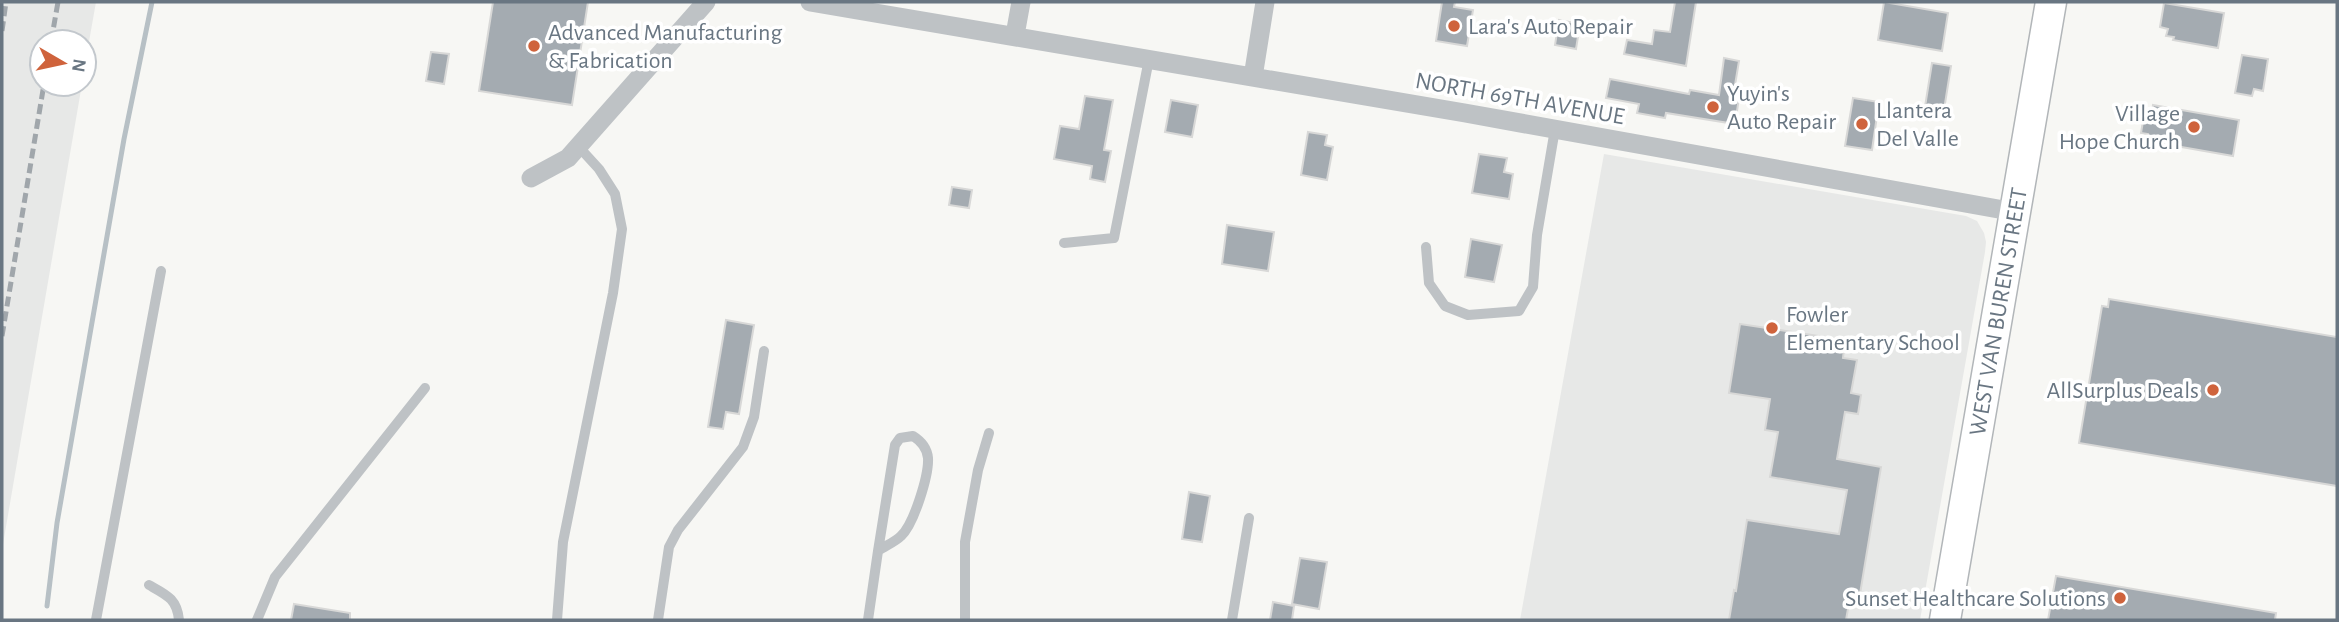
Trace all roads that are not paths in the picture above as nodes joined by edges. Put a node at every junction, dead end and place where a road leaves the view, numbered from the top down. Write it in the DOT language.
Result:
graph roads {
  1 [pos="706,2"];
  2 [pos="810,2"];
  3 [pos="1021,2"];
  4 [pos="1265,2"];
  5 [pos="2051,2"];
  6 [pos="1015,35"];
  7 [pos="1149,59"];
  8 [pos="1253,77"];
  9 [pos="1555,129"];
  10 [pos="578,146"];
  11 [pos="531,178"];
  12 [pos="2015,212"];
  13 [pos="1064,243"];
  14 [pos="1426,247"];
  15 [pos="161,271"];
  16 [pos="764,351"];
  17 [pos="425,388"];
  18 [pos="989,433"];
  19 [pos="1248,519"];
  20 [pos="878,551"];
  21 [pos="149,586"];
  22 [pos="96,620"];
  23 [pos="178,620"];
  24 [pos="257,620"];
  25 [pos="557,620"];
  26 [pos="658,620"];
  27 [pos="868,620"];
  28 [pos="965,620"];
  29 [pos="1232,620"];
  30 [pos="1945,620"];
  1 -- 10 [label="street"];
  2 -- 6 [label="street, NORTH 69TH AVENUE"];
  3 -- 6 [label="street"];
  4 -- 8 [label="street"];
  5 -- 12 [label="main road, WEST VAN BUREN STREET"];
  6 -- 7 [label="street, NORTH 69TH AVENUE"];
  7 -- 8 [label="street, NORTH 69TH AVENUE"];
  7 -- 13 [label="lane"];
  8 -- 9 [label="street, NORTH 69TH AVENUE"];
  9 -- 12 [label="street, NORTH 69TH AVENUE"];
  9 -- 14 [label="lane"];
  10 -- 11 [label="street"];
  10 -- 25 [label="lane"];
  12 -- 30 [label="main road, WEST VAN BUREN STREET"];
  15 -- 22 [label="lane"];
  16 -- 26 [label="lane"];
  17 -- 24 [label="lane"];
  18 -- 28 [label="lane"];
  19 -- 29 [label="lane"];
  20 -- 20 [label="lane"];
  20 -- 27 [label="lane"];
  21 -- 23 [label="lane"];
}
